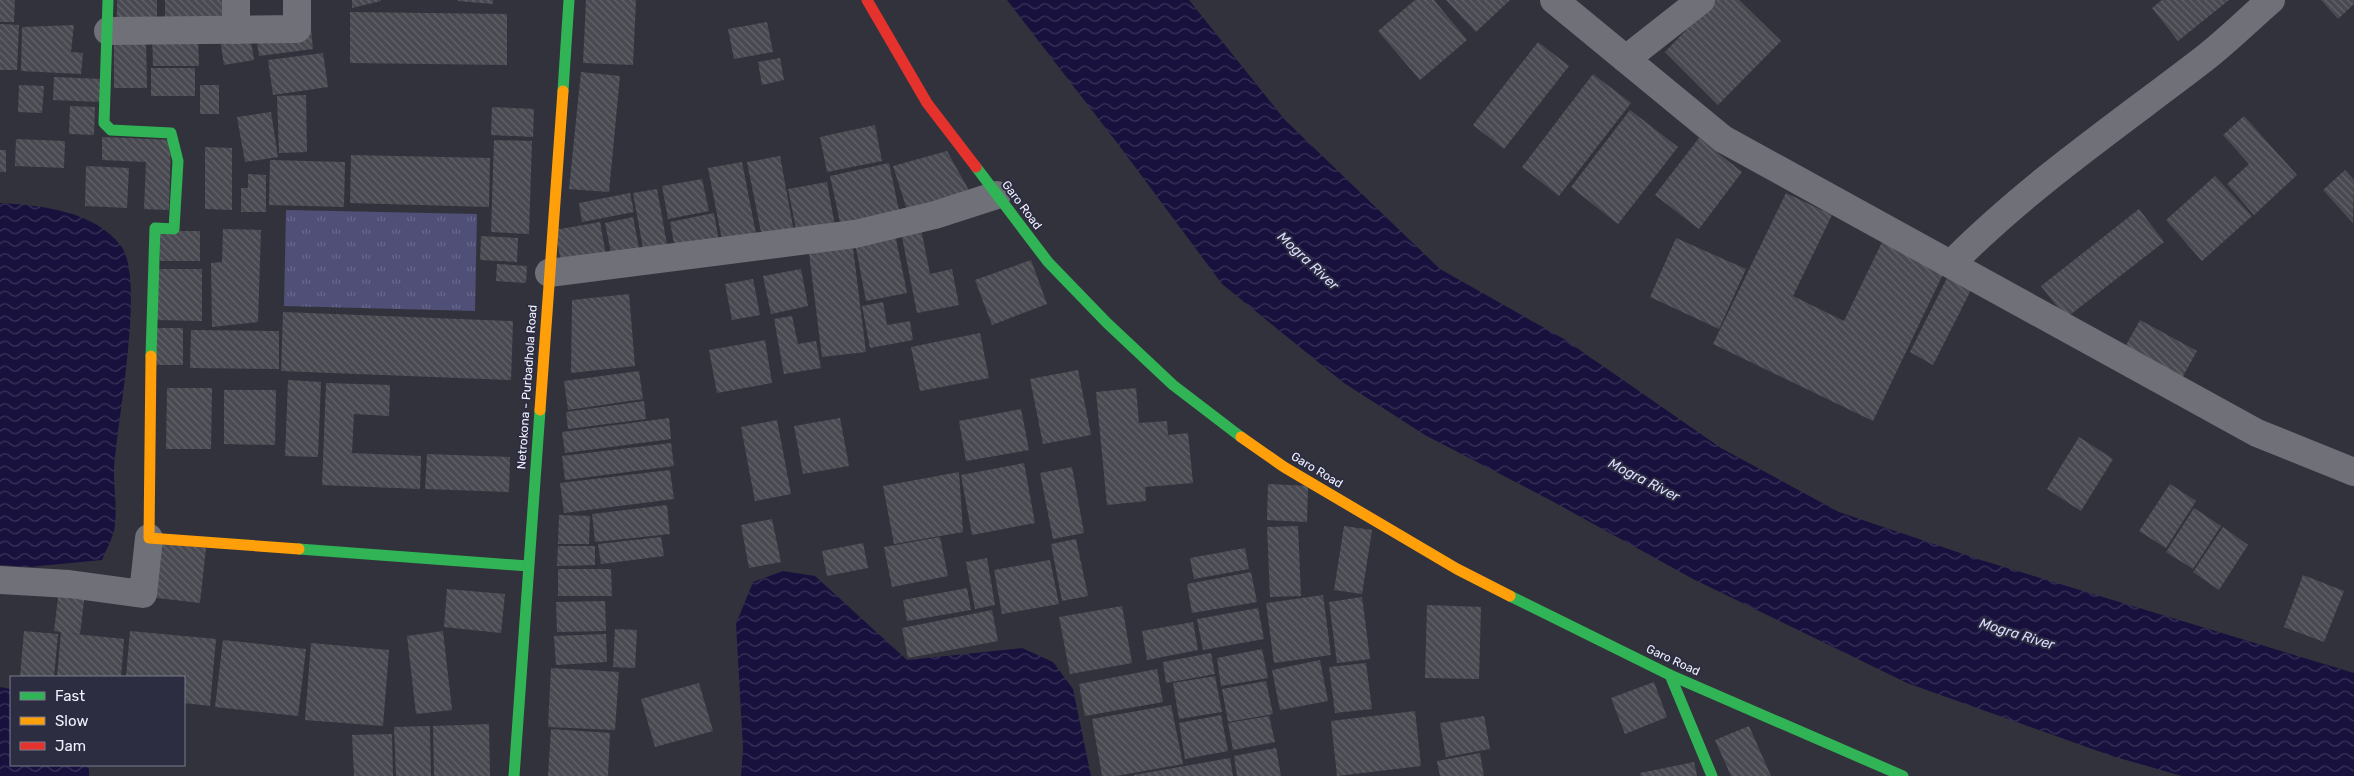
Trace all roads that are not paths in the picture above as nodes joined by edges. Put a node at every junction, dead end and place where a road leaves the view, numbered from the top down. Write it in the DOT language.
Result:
graph roads {
  1 [pos="108,0"];
  2 [pos="236,0"];
  3 [pos="297,0"];
  4 [pos="569,0"];
  5 [pos="867,0"];
  6 [pos="1554,0"];
  7 [pos="1701,0"];
  8 [pos="2271,0"];
  9 [pos="236,30"];
  10 [pos="108,31"];
  11 [pos="1626,59"];
  12 [pos="997,195"];
  13 [pos="1951,264"];
  14 [pos="549,273"];
  15 [pos="2354,472"];
  16 [pos="149,538"];
  17 [pos="528,566"];
  18 [pos="0,580"];
  19 [pos="1670,675"];
  20 [pos="514,776"];
  21 [pos="1712,776"];
  22 [pos="1903,776"];
  1 -- 10 [label="street"];
  2 -- 9 [label="street"];
  3 -- 9 [label="street"];
  4 -- 14 [label="street, Netrokona - Purbadhola Road"];
  5 -- 12 [label="street, Garo Road"];
  6 -- 11 [label="street"];
  7 -- 11 [label="street"];
  8 -- 13 [label="street"];
  9 -- 10 [label="street"];
  10 -- 16 [label="street"];
  11 -- 13 [label="street"];
  12 -- 14 [label="street"];
  12 -- 19 [label="street, Garo Road"];
  13 -- 15 [label="street"];
  14 -- 17 [label="street, Netrokona - Purbadhola Road"];
  16 -- 17 [label="street"];
  16 -- 18 [label="street"];
  17 -- 20 [label="street, Netrokona - Purbadhola Road"];
  19 -- 21 [label="street"];
  19 -- 22 [label="street, Garo Road"];
}
